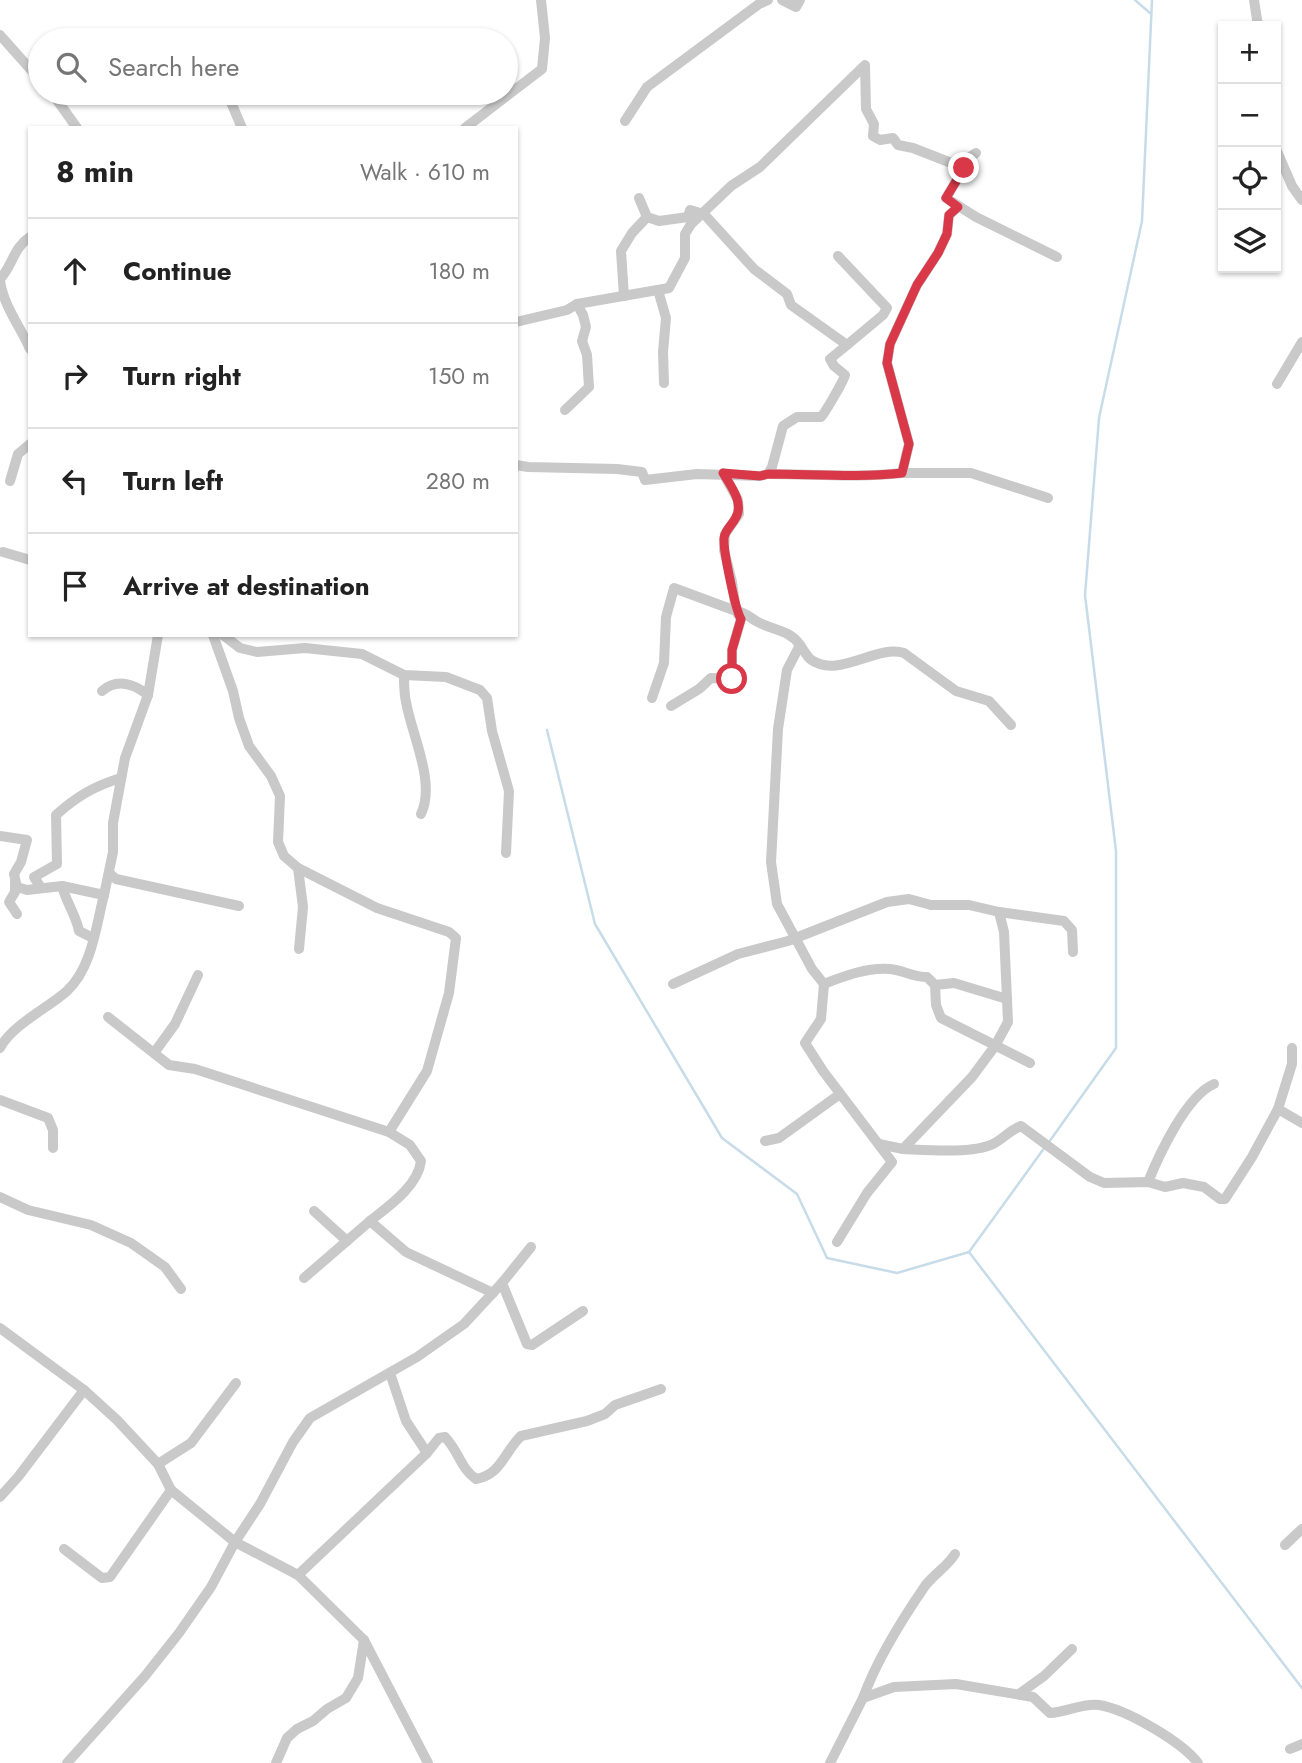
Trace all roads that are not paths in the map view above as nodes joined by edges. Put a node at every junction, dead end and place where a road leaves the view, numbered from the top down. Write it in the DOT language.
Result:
graph roads {
  1 [pos="541,0"];
  2 [pos="768,0"];
  3 [pos="782,0"];
  4 [pos="800,0"];
  5 [pos="1254,0"];
  6 [pos="1257,21"];
  7 [pos="0,35"];
  8 [pos="28,66"];
  9 [pos="518,87"];
  10 [pos="60,105"];
  11 [pos="232,105"];
  12 [pos="495,105"];
  13 [pos="625,121"];
  14 [pos="76,126"];
  15 [pos="241,126"];
  16 [pos="468,126"];
  17 [pos="976,152"];
  18 [pos="1281,161"];
  19 [pos="964,168"];
  20 [pos="639,198"];
  21 [pos="1302,200"];
  22 [pos="958,207"];
  23 [pos="704,214"];
  24 [pos="647,218"];
  25 [pos="28,239"];
  26 [pos="838,257"];
  27 [pos="1057,257"];
  28 [pos="0,279"];
  29 [pos="658,290"];
  30 [pos="624,296"];
  31 [pos="577,304"];
  32 [pos="518,322"];
  33 [pos="1302,342"];
  34 [pos="28,345"];
  35 [pos="846,345"];
  36 [pos="664,383"];
  37 [pos="1277,384"];
  38 [pos="565,410"];
  39 [pos="28,446"];
  40 [pos="518,465"];
  41 [pos="723,473"];
  42 [pos="902,473"];
  43 [pos="768,474"];
  44 [pos="10,481"];
  45 [pos="1048,498"];
  46 [pos="3,552"];
  47 [pos="28,559"];
  48 [pos="736,611"];
  49 [pos="158,637"];
  50 [pos="214,637"];
  51 [pos="226,637"];
  52 [pos="800,645"];
  53 [pos="404,675"];
  54 [pos="102,691"];
  55 [pos="148,695"];
  56 [pos="652,698"];
  57 [pos="671,706"];
  58 [pos="1010,725"];
  59 [pos="121,778"];
  60 [pos="421,814"];
  61 [pos="0,836"];
  62 [pos="506,853"];
  63 [pos="298,868"];
  64 [pos="109,873"];
  65 [pos="15,881"];
  66 [pos="62,886"];
  67 [pos="41,888"];
  68 [pos="104,895"];
  69 [pos="239,906"];
  70 [pos="999,912"];
  71 [pos="17,914"];
  72 [pos="93,938"];
  73 [pos="795,938"];
  74 [pos="299,949"];
  75 [pos="1073,952"];
  76 [pos="198,975"];
  77 [pos="673,984"];
  78 [pos="824,984"];
  79 [pos="935,985"];
  80 [pos="1007,999"];
  81 [pos="108,1017"];
  82 [pos="995,1046"];
  83 [pos="0,1048"];
  84 [pos="1292,1048"];
  85 [pos="154,1053"];
  86 [pos="1030,1063"];
  87 [pos="1214,1084"];
  88 [pos="840,1094"];
  89 [pos="0,1100"];
  90 [pos="1278,1110"];
  91 [pos="1302,1124"];
  92 [pos="389,1132"];
  93 [pos="765,1141"];
  94 [pos="879,1144"];
  95 [pos="53,1148"];
  96 [pos="903,1149"];
  97 [pos="1148,1182"];
  98 [pos="0,1197"];
  99 [pos="314,1211"];
  100 [pos="370,1221"];
  101 [pos="347,1241"];
  102 [pos="837,1242"];
  103 [pos="531,1247"];
  104 [pos="304,1278"];
  105 [pos="502,1283"];
  106 [pos="181,1289"];
  107 [pos="493,1293"];
  108 [pos="583,1311"];
  109 [pos="0,1328"];
  110 [pos="390,1373"];
  111 [pos="236,1382"];
  112 [pos="661,1389"];
  113 [pos="85,1390"];
  114 [pos="427,1453"];
  115 [pos="158,1464"];
  116 [pos="171,1490"];
  117 [pos="0,1497"];
  118 [pos="1302,1529"];
  119 [pos="235,1542"];
  120 [pos="1285,1545"];
  121 [pos="64,1549"];
  122 [pos="955,1554"];
  123 [pos="298,1575"];
  124 [pos="364,1640"];
  125 [pos="1072,1650"];
  126 [pos="1019,1694"];
  127 [pos="863,1698"];
  128 [pos="1302,1744"];
  129 [pos="1290,1749"];
  130 [pos="67,1763"];
  131 [pos="276,1763"];
  132 [pos="428,1763"];
  133 [pos="830,1763"];
  134 [pos="1198,1763"];
  1 -- 9 [label="street"];
  2 -- 13 [label="street"];
  3 -- 4 [label="street"];
  5 -- 6 [label="street"];
  7 -- 8 [label="street"];
  10 -- 14 [label="street"];
  11 -- 15 [label="street"];
  12 -- 16 [label="street"];
  17 -- 19 [label="street"];
  18 -- 21 [label="street"];
  19 -- 22 [label="street"];
  19 -- 23 [label="street"];
  20 -- 24 [label="street"];
  22 -- 27 [label="street"];
  22 -- 42 [label="street"];
  23 -- 24 [label="street"];
  23 -- 29 [label="street"];
  23 -- 35 [label="street"];
  24 -- 30 [label="street"];
  25 -- 28 [label="street"];
  26 -- 35 [label="street"];
  28 -- 34 [label="street"];
  29 -- 30 [label="street"];
  29 -- 36 [label="street"];
  30 -- 31 [label="street"];
  31 -- 32 [label="street"];
  31 -- 38 [label="street"];
  33 -- 37 [label="street"];
  35 -- 43 [label="street"];
  39 -- 44 [label="street"];
  40 -- 41 [label="street"];
  41 -- 43 [label="street"];
  41 -- 48 [label="street"];
  42 -- 43 [label="street"];
  42 -- 45 [label="street"];
  46 -- 47 [label="street"];
  48 -- 52 [label="street"];
  48 -- 56 [label="street"];
  48 -- 57 [label="street"];
  49 -- 55 [label="street"];
  50 -- 63 [label="street"];
  51 -- 53 [label="street"];
  52 -- 58 [label="street"];
  52 -- 73 [label="street"];
  53 -- 60 [label="street"];
  53 -- 62 [label="street"];
  54 -- 55 [label="street"];
  55 -- 59 [label="street"];
  59 -- 64 [label="street"];
  59 -- 67 [label="street"];
  61 -- 65 [label="street"];
  63 -- 74 [label="street"];
  63 -- 92 [label="street"];
  64 -- 68 [label="street"];
  64 -- 69 [label="street"];
  65 -- 67 [label="street"];
  65 -- 71 [label="street"];
  66 -- 67 [label="street"];
  66 -- 68 [label="street"];
  66 -- 72 [label="street"];
  68 -- 72 [label="street"];
  70 -- 73 [label="street"];
  70 -- 75 [label="street"];
  70 -- 80 [label="street"];
  72 -- 83 [label="street"];
  73 -- 77 [label="street"];
  73 -- 78 [label="street"];
  76 -- 85 [label="street"];
  78 -- 79 [label="street"];
  78 -- 88 [label="street"];
  79 -- 80 [label="street"];
  79 -- 82 [label="street"];
  80 -- 82 [label="street"];
  81 -- 85 [label="street"];
  82 -- 86 [label="street"];
  82 -- 96 [label="street"];
  84 -- 90 [label="street"];
  85 -- 92 [label="street"];
  87 -- 97 [label="street"];
  88 -- 93 [label="street"];
  88 -- 94 [label="street"];
  89 -- 95 [label="street"];
  90 -- 91 [label="street"];
  90 -- 97 [label="street"];
  92 -- 100 [label="street"];
  94 -- 96 [label="street"];
  94 -- 102 [label="street"];
  96 -- 97 [label="street"];
  98 -- 106 [label="street"];
  99 -- 101 [label="street"];
  100 -- 101 [label="street"];
  100 -- 107 [label="street"];
  101 -- 104 [label="street"];
  103 -- 105 [label="street"];
  105 -- 107 [label="street"];
  105 -- 108 [label="street"];
  107 -- 110 [label="street"];
  109 -- 113 [label="street"];
  110 -- 114 [label="street"];
  110 -- 119 [label="street"];
  111 -- 115 [label="street"];
  112 -- 114 [label="street"];
  113 -- 115 [label="street"];
  113 -- 117 [label="street"];
  114 -- 123 [label="street"];
  115 -- 116 [label="street"];
  116 -- 119 [label="street"];
  116 -- 121 [label="street"];
  118 -- 120 [label="street"];
  119 -- 123 [label="street"];
  119 -- 130 [label="street"];
  122 -- 127 [label="street"];
  123 -- 124 [label="street"];
  124 -- 131 [label="street"];
  124 -- 132 [label="street"];
  125 -- 126 [label="street"];
  126 -- 127 [label="street"];
  126 -- 134 [label="street"];
  127 -- 133 [label="street"];
  128 -- 129 [label="street"];
}
